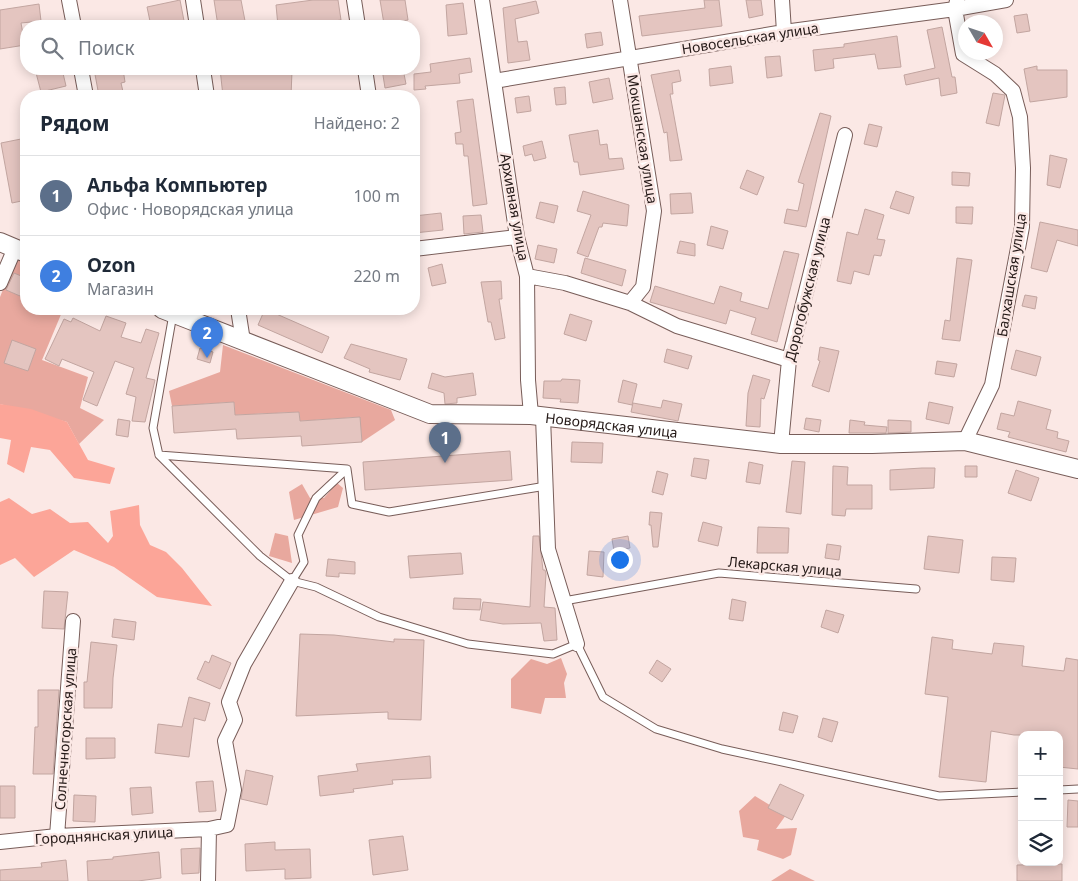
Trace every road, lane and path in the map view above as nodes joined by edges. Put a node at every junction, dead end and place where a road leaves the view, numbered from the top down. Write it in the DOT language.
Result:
graph roads {
  1 [pos="69,0"];
  2 [pos="193,0"];
  3 [pos="354,0"];
  4 [pos="482,0"];
  5 [pos="620,0"];
  6 [pos="782,0"];
  7 [pos="1006,0"];
  8 [pos="956,5"];
  9 [pos="73,20"];
  10 [pos="196,20"];
  11 [pos="357,20"];
  12 [pos="784,32"];
  13 [pos="630,58"];
  14 [pos="82,75"];
  15 [pos="204,75"];
  16 [pos="366,75"];
  17 [pos="494,81"];
  18 [pos="85,90"];
  19 [pos="206,90"];
  20 [pos="368,90"];
  21 [pos="845,136"];
  22 [pos="517,237"];
  23 [pos="8,245"];
  24 [pos="420,248"];
  25 [pos="527,276"];
  26 [pos="0,283"];
  27 [pos="630,303"];
  28 [pos="167,315"];
  29 [pos="178,315"];
  30 [pos="239,315"];
  31 [pos="243,341"];
  32 [pos="789,360"];
  33 [pos="537,416"];
  34 [pos="965,441"];
  35 [pos="780,444"];
  36 [pos="159,455"];
  37 [pos="347,469"];
  38 [pos="1078,469"];
  39 [pos="546,486"];
  40 [pos="292,581"];
  41 [pos="916,590"];
  42 [pos="564,601"];
  43 [pos="73,621"];
  44 [pos="577,644"];
  45 [pos="1078,789"];
  46 [pos="1063,790"];
  47 [pos="1018,792"];
  48 [pos="209,829"];
  49 [pos="57,836"];
  50 [pos="0,842"];
  51 [pos="208,881"];
  1 -- 9 [label="street"];
  2 -- 10 [label="street"];
  3 -- 11 [label="street"];
  4 -- 17 [label="street, Архивная улица"];
  5 -- 13 [label="street, Мокшанская улица"];
  6 -- 12 [label="street"];
  7 -- 8 [label="street, Новосельская улица"];
  8 -- 12 [label="street, Новосельская улица"];
  8 -- 34 [label="street, Балхашская улица"];
  12 -- 13 [label="street, Новосельская улица"];
  13 -- 17 [label="street, Новосельская улица"];
  13 -- 27 [label="street, Мокшанская улица"];
  14 -- 18 [label="street"];
  15 -- 19 [label="street"];
  16 -- 20 [label="street"];
  17 -- 22 [label="street, Архивная улица"];
  21 -- 32 [label="street, Дорогобужская улица"];
  22 -- 24 [label="street"];
  22 -- 25 [label="street, Архивная улица"];
  23 -- 26 [label="street"];
  25 -- 27 [label="street"];
  25 -- 33 [label="street, Архивная улица"];
  27 -- 32 [label="street"];
  28 -- 36 [label="lane"];
  29 -- 31 [label="street, Новорядская улица"];
  30 -- 31 [label="street"];
  31 -- 33 [label="street, Новорядская улица"];
  32 -- 35 [label="street, Дорогобужская улица"];
  33 -- 35 [label="street, Новорядская улица"];
  33 -- 39 [label="street, Архивная улица"];
  34 -- 35 [label="street, Новорядская улица"];
  34 -- 38 [label="street, Новорядская улица"];
  36 -- 37 [label="lane"];
  36 -- 40 [label="lane"];
  37 -- 39 [label="lane"];
  37 -- 40 [label="lane"];
  39 -- 42 [label="street, Архивная улица"];
  40 -- 44 [label="lane"];
  40 -- 48 [label="street"];
  41 -- 42 [label="lane, Лекарская улица"];
  42 -- 44 [label="street, Архивная улица"];
  43 -- 49 [label="street, Солнечногорская улица"];
  44 -- 47 [label="lane"];
  45 -- 46 [label="lane"];
  48 -- 49 [label="street, Городнянская улица"];
  48 -- 51 [label="street"];
  49 -- 50 [label="street, Городнянская улица"];
}
